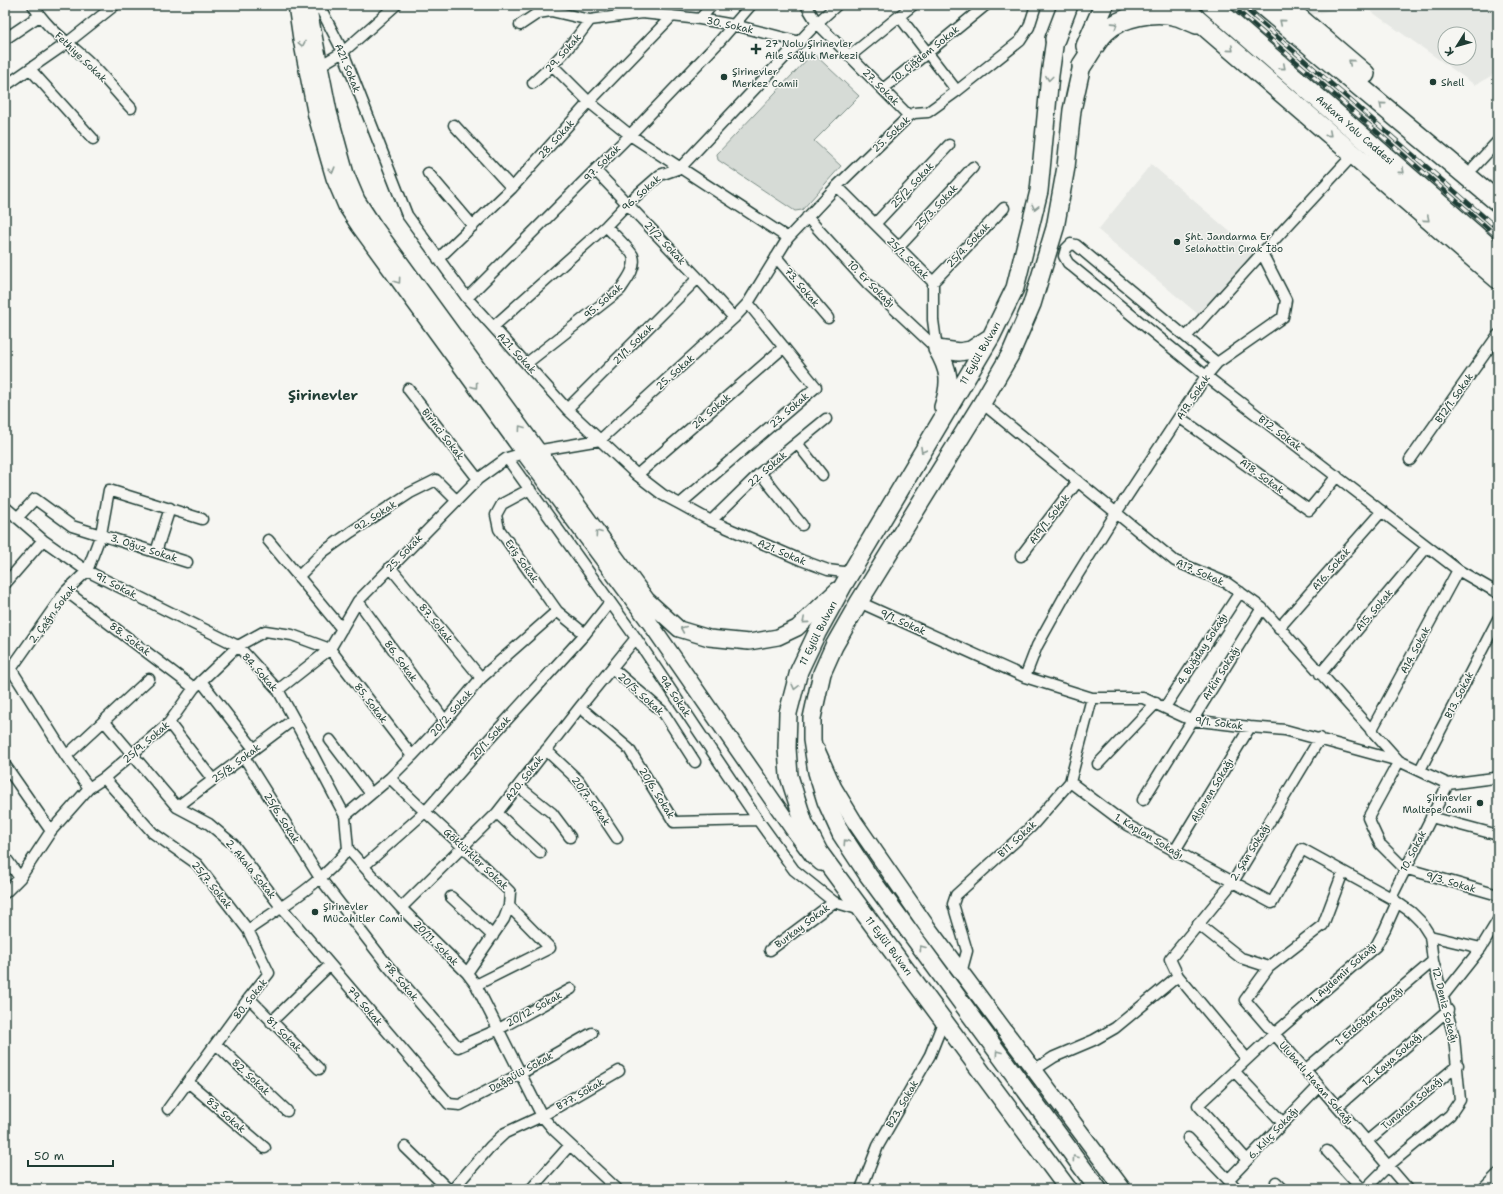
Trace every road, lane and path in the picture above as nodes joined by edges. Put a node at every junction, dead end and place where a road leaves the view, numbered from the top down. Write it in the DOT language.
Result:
graph roads {
  1 [pos="33,5"];
  2 [pos="115,5"];
  3 [pos="296,5"];
  4 [pos="308,5"];
  5 [pos="314,5"];
  6 [pos="396,5"];
  7 [pos="712,5"];
  8 [pos="751,5"];
  9 [pos="806,5"];
  10 [pos="837,5"];
  11 [pos="913,5"];
  12 [pos="986,5"];
  13 [pos="1036,5"];
  14 [pos="1054,5"];
  15 [pos="1068,5"];
  16 [pos="1104,5"];
  17 [pos="1180,5"];
  18 [pos="1211,5"];
  19 [pos="1262,5"];
  20 [pos="1284,5"];
  21 [pos="646,9"];
  22 [pos="39,16"];
  23 [pos="672,16"];
  24 [pos="899,16"];
  25 [pos="700,19"];
  26 [pos="590,20"];
  27 [pos="817,23"];
  28 [pos="734,25"];
  29 [pos="520,26"];
  30 [pos="1207,28"];
  31 [pos="5,39"];
  32 [pos="1055,39"];
  33 [pos="800,42"];
  34 [pos="67,44"];
  35 [pos="343,52"];
  36 [pos="927,53"];
  37 [pos="850,56"];
  38 [pos="1082,65"];
  39 [pos="552,66"];
  40 [pos="30,69"];
  41 [pos="313,69"];
  42 [pos="533,84"];
  43 [pos="5,86"];
  44 [pos="883,89"];
  45 [pos="957,91"];
  46 [pos="589,102"];
  47 [pos="131,108"];
  48 [pos="909,116"];
  49 [pos="454,125"];
  50 [pos="630,135"];
  51 [pos="93,139"];
  52 [pos="1498,141"];
  53 [pos="949,145"];
  54 [pos="1353,155"];
  55 [pos="973,167"];
  56 [pos="1474,167"];
  57 [pos="680,168"];
  58 [pos="595,170"];
  59 [pos="428,173"];
  60 [pos="836,186"];
  61 [pos="1498,187"];
  62 [pos="512,188"];
  63 [pos="1498,202"];
  64 [pos="628,204"];
  65 [pos="1004,208"];
  66 [pos="807,217"];
  67 [pos="875,224"];
  68 [pos="473,226"];
  69 [pos="606,226"];
  70 [pos="788,238"];
  71 [pos="898,248"];
  72 [pos="1262,254"];
  73 [pos="1498,256"];
  74 [pos="776,257"];
  75 [pos="438,259"];
  76 [pos="698,278"];
  77 [pos="1498,279"];
  78 [pos="933,282"];
  79 [pos="467,298"];
  80 [pos="748,303"];
  81 [pos="734,318"];
  82 [pos="828,318"];
  83 [pos="493,327"];
  84 [pos="1498,335"];
  85 [pos="991,337"];
  86 [pos="1186,337"];
  87 [pos="784,347"];
  88 [pos="938,349"];
  89 [pos="1217,363"];
  90 [pos="528,364"];
  91 [pos="1206,376"];
  92 [pos="408,389"];
  93 [pos="982,403"];
  94 [pos="567,409"];
  95 [pos="1179,417"];
  96 [pos="826,419"];
  97 [pos="938,425"];
  98 [pos="600,440"];
  99 [pos="797,443"];
  100 [pos="531,452"];
  101 [pos="507,458"];
  102 [pos="1410,460"];
  103 [pos="760,472"];
  104 [pos="637,475"];
  105 [pos="822,476"];
  106 [pos="1336,476"];
  107 [pos="478,479"];
  108 [pos="1078,481"];
  109 [pos="530,489"];
  110 [pos="456,500"];
  111 [pos="680,504"];
  112 [pos="5,507"];
  113 [pos="170,508"];
  114 [pos="1382,511"];
  115 [pos="1116,512"];
  116 [pos="18,518"];
  117 [pos="202,519"];
  118 [pos="711,521"];
  119 [pos="802,525"];
  120 [pos="101,534"];
  121 [pos="43,540"];
  122 [pos="268,540"];
  123 [pos="1427,546"];
  124 [pos="156,552"];
  125 [pos="1021,556"];
  126 [pos="187,562"];
  127 [pos="390,568"];
  128 [pos="1458,570"];
  129 [pos="87,571"];
  130 [pos="298,577"];
  131 [pos="847,579"];
  132 [pos="5,584"];
  133 [pos="66,591"];
  134 [pos="1240,592"];
  135 [pos="1498,593"];
  136 [pos="358,601"];
  137 [pos="610,602"];
  138 [pos="858,602"];
  139 [pos="1262,608"];
  140 [pos="557,611"];
  141 [pos="1498,619"];
  142 [pos="1279,628"];
  143 [pos="342,629"];
  144 [pos="585,634"];
  145 [pos="636,638"];
  146 [pos="238,646"];
  147 [pos="330,649"];
  148 [pos="8,667"];
  149 [pos="612,668"];
  150 [pos="1320,674"];
  151 [pos="1025,677"];
  152 [pos="481,678"];
  153 [pos="149,679"];
  154 [pos="197,684"];
  155 [pos="278,690"];
  156 [pos="1092,698"];
  157 [pos="1161,705"];
  158 [pos="580,707"];
  159 [pos="294,719"];
  160 [pos="1191,720"];
  161 [pos="104,721"];
  162 [pos="445,721"];
  163 [pos="169,724"];
  164 [pos="1250,727"];
  165 [pos="1371,731"];
  166 [pos="1320,738"];
  167 [pos="330,740"];
  168 [pos="812,740"];
  169 [pos="254,749"];
  170 [pos="546,750"];
  171 [pos="133,754"];
  172 [pos="66,756"];
  173 [pos="412,756"];
  174 [pos="244,757"];
  175 [pos="1399,761"];
  176 [pos="695,762"];
  177 [pos="1098,764"];
  178 [pos="5,765"];
  179 [pos="1420,770"];
  180 [pos="1497,775"];
  181 [pos="104,778"];
  182 [pos="390,778"];
  183 [pos="213,780"];
  184 [pos="1070,782"];
  185 [pos="1448,784"];
  186 [pos="518,786"];
  187 [pos="89,788"];
  188 [pos="371,794"];
  189 [pos="1143,800"];
  190 [pos="178,807"];
  191 [pos="425,812"];
  192 [pos="497,813"];
  193 [pos="345,816"];
  194 [pos="1431,817"];
  195 [pos="758,820"];
  196 [pos="51,831"];
  197 [pos="1498,835"];
  198 [pos="570,837"];
  199 [pos="617,838"];
  200 [pos="463,846"];
  201 [pos="348,849"];
  202 [pos="1174,852"];
  203 [pos="540,853"];
  204 [pos="5,857"];
  205 [pos="364,866"];
  206 [pos="1404,868"];
  207 [pos="1343,872"];
  208 [pos="20,878"];
  209 [pos="320,878"];
  210 [pos="1232,882"];
  211 [pos="841,883"];
  212 [pos="5,893"];
  213 [pos="1498,895"];
  214 [pos="451,897"];
  215 [pos="1394,900"];
  216 [pos="834,902"];
  217 [pos="1272,903"];
  218 [pos="282,906"];
  219 [pos="510,906"];
  220 [pos="401,908"];
  221 [pos="861,910"];
  222 [pos="1498,920"];
  223 [pos="1198,924"];
  224 [pos="248,930"];
  225 [pos="492,936"];
  226 [pos="1430,936"];
  227 [pos="1481,948"];
  228 [pos="770,950"];
  229 [pos="1433,961"];
  230 [pos="330,965"];
  231 [pos="1270,967"];
  232 [pos="467,973"];
  233 [pos="961,973"];
  234 [pos="1178,976"];
  235 [pos="476,985"];
  236 [pos="571,989"];
  237 [pos="1443,996"];
  238 [pos="249,998"];
  239 [pos="1448,1010"];
  240 [pos="944,1020"];
  241 [pos="271,1022"];
  242 [pos="497,1030"];
  243 [pos="592,1033"];
  244 [pos="1274,1034"];
  245 [pos="216,1044"];
  246 [pos="1247,1059"];
  247 [pos="1458,1065"];
  248 [pos="319,1069"];
  249 [pos="1034,1070"];
  250 [pos="1305,1070"];
  251 [pos="1234,1071"];
  252 [pos="619,1072"];
  253 [pos="520,1074"];
  254 [pos="188,1082"];
  255 [pos="1318,1086"];
  256 [pos="449,1104"];
  257 [pos="1337,1107"];
  258 [pos="168,1110"];
  259 [pos="287,1111"];
  260 [pos="542,1116"];
  261 [pos="1283,1123"];
  262 [pos="1188,1138"];
  263 [pos="1366,1142"];
  264 [pos="570,1145"];
  265 [pos="405,1147"];
  266 [pos="264,1148"];
  267 [pos="1327,1151"];
  268 [pos="1247,1160"];
  269 [pos="1388,1166"];
  270 [pos="1498,1174"];
  271 [pos="1228,1180"];
  272 [pos="534,1188"];
  273 [pos="448,1189"];
  274 [pos="453,1189"];
  275 [pos="617,1189"];
  276 [pos="861,1189"];
  277 [pos="1068,1189"];
  278 [pos="1098,1189"];
  279 [pos="1123,1189"];
  280 [pos="1237,1189"];
  281 [pos="1364,1189"];
  282 [pos="1408,1189"];
  283 [pos="1482,1189"];
  1 -- 22 [label="street, Fethiye Sokak"];
  2 -- 34 [label="street"];
  3 -- 41 [label="main road, one-way"];
  4 -- 41 [label="main road"];
  5 -- 35 [label="street, A21. Sokak"];
  6 -- 35 [label="street"];
  7 -- 25 [label="street"];
  8 -- 28 [label="street, 97. Sokak"];
  9 -- 27 [label="street, 27. Sokak"];
  10 -- 27 [label="street, 96. Sokak"];
  11 -- 24 [label="street"];
  12 -- 36 [label="street, 10. Çiğdem Sokak"];
  13 -- 45 [label="street, 25. Sokak"];
  14 -- 32 [label="highway"];
  15 -- 32 [label="highway"];
  16 -- 38 [label="highway"];
  17 -- 30 [label="highway"];
  18 -- 73 [label="highway, Ankara Yolu Caddesi, one-way"];
  63 -- 19 [label="highway, one-way"];
  56 -- 20 [label="highway, one-way"];
  21 -- 23 [label="street, 30. Sokak"];
  21 -- 26 [label="street, 30. Sokak"];
  22 -- 31 [label="street"];
  22 -- 34 [label="street, Fethiye Sokak"];
  23 -- 25 [label="street, 30. Sokak"];
  23 -- 46 [label="street, 28. Sokak"];
  24 -- 36 [label="street"];
  24 -- 37 [label="street"];
  25 -- 28 [label="street, 30. Sokak"];
  26 -- 29 [label="street, 30. Sokak"];
  26 -- 39 [label="street, 29. Sokak"];
  27 -- 33 [label="street, 96. Sokak"];
  27 -- 37 [label="street, 27. Sokak"];
  28 -- 33 [label="street, 30. Sokak"];
  28 -- 50 [label="street, 97. Sokak"];
  38 -- 30 [label="highway, one-way"];
  30 -- 54 [label="highway, one-way"];
  32 -- 85 [label="main road, 11 Eylül Bulvarı, one-way"];
  33 -- 57 [label="street, 96. Sokak"];
  34 -- 40 [label="street"];
  34 -- 47 [label="street, Fethiye Sokak"];
  35 -- 41 [label="street"];
  35 -- 75 [label="street, A21. Sokak"];
  36 -- 44 [label="street, 10. Çiğdem Sokak"];
  36 -- 45 [label="street"];
  37 -- 44 [label="street, 27. Sokak"];
  38 -- 93 [label="main road, 11 Eylül Bulvarı"];
  39 -- 42 [label="street, 29. Sokak"];
  39 -- 46 [label="street"];
  40 -- 43 [label="street"];
  40 -- 51 [label="street"];
  41 -- 100 [label="main road"];
  44 -- 48 [label="street, 27. Sokak"];
  45 -- 48 [label="street, 25. Sokak"];
  46 -- 50 [label="street"];
  46 -- 62 [label="street, 28. Sokak"];
  48 -- 60 [label="street, 25. Sokak"];
  49 -- 62 [label="street"];
  50 -- 57 [label="street"];
  50 -- 58 [label="street, 97. Sokak"];
  52 -- 56 [label="street"];
  53 -- 67 [label="street, 25/2. Sokak"];
  54 -- 72 [label="street"];
  54 -- 77 [label="highway, one-way"];
  55 -- 71 [label="street, 25/3. Sokak"];
  56 -- 61 [label="highway"];
  57 -- 64 [label="street, 96. Sokak"];
  57 -- 70 [label="street"];
  58 -- 64 [label="street, 21/2. Sokak"];
  58 -- 79 [label="street, 97. Sokak"];
  59 -- 68 [label="street"];
  60 -- 66 [label="street, 25. Sokak"];
  60 -- 67 [label="street, 25/1. Sokak"];
  62 -- 68 [label="street, 28. Sokak"];
  64 -- 69 [label="street, 96. Sokak"];
  64 -- 76 [label="street, 21/2. Sokak"];
  65 -- 78 [label="street, 25/4. Sokak"];
  66 -- 70 [label="street, 25. Sokak"];
  66 -- 88 [label="street, 10. Er Sokağı"];
  67 -- 71 [label="street, 25/1. Sokak"];
  68 -- 75 [label="street, 28. Sokak"];
  69 -- 83 [label="street, 96. Sokak"];
  69 -- 90 [label="street, 95. Sokak"];
  70 -- 74 [label="street, 25. Sokak"];
  71 -- 78 [label="street, 25/1. Sokak"];
  72 -- 86 [label="street"];
  72 -- 89 [label="street, A19. Sokak"];
  74 -- 80 [label="street, 25. Sokak"];
  74 -- 82 [label="street, 73. Sokak"];
  75 -- 79 [label="street, A21. Sokak"];
  76 -- 81 [label="street, 21/2. Sokak"];
  76 -- 94 [label="street, 21/1. Sokak"];
  78 -- 88 [label="street, 25/1. Sokak"];
  79 -- 83 [label="street, A21. Sokak"];
  80 -- 81 [label="street, 25. Sokak"];
  80 -- 87 [label="street, 23. Sokak"];
  81 -- 98 [label="street, 25. Sokak"];
  83 -- 90 [label="street, A21. Sokak"];
  84 -- 102 [label="street, B12/1. Sokak"];
  85 -- 88 [label="main road"];
  85 -- 97 [label="main road, 11 Eylül Bulvarı"];
  86 -- 89 [label="street"];
  86 -- 91 [label="street, B12. Sokak"];
  87 -- 104 [label="street, 24. Sokak"];
  87 -- 111 [label="street, 23. Sokak"];
  88 -- 97 [label="main road"];
  89 -- 91 [label="street, A19. Sokak"];
  90 -- 94 [label="street, A21. Sokak"];
  91 -- 95 [label="street, A19. Sokak"];
  91 -- 106 [label="street, B12. Sokak"];
  92 -- 107 [label="street, Birinci Sokak"];
  93 -- 108 [label="street, A17. Sokak"];
  93 -- 138 [label="main road, 11 Eylül Bulvarı"];
  94 -- 98 [label="street, A21. Sokak"];
  95 -- 106 [label="street, A18. Sokak"];
  95 -- 115 [label="street, A19. Sokak"];
  96 -- 99 [label="street, 22. Sokak"];
  97 -- 131 [label="main road, 11 Eylül Bulvarı, one-way"];
  98 -- 100 [label="street, 25. Sokak"];
  98 -- 104 [label="street, A21. Sokak"];
  99 -- 103 [label="street, 22. Sokak"];
  99 -- 105 [label="street"];
  100 -- 101 [label="street, 25. Sokak"];
  131 -- 100 [label="main road, one-way"];
  100 -- 211 [label="main road"];
  101 -- 107 [label="street, 25. Sokak"];
  101 -- 109 [label="street, 94. Sokak"];
  103 -- 118 [label="street, 22. Sokak"];
  103 -- 119 [label="street"];
  104 -- 111 [label="street, A21. Sokak"];
  106 -- 114 [label="street, B12. Sokak"];
  107 -- 110 [label="street, 25. Sokak"];
  108 -- 115 [label="street, A17. Sokak"];
  108 -- 125 [label="street, A19/1. Sokak"];
  109 -- 137 [label="street, 94. Sokak"];
  109 -- 140 [label="street, Eriş Sokak"];
  110 -- 127 [label="street, 25. Sokak"];
  110 -- 130 [label="street, 92. Sokak"];
  111 -- 118 [label="street, A21. Sokak"];
  112 -- 116 [label="street, 91. Sokak"];
  113 -- 117 [label="street, 2. Çağrı Sokak"];
  113 -- 120 [label="street, 2. Çağrı Sokak"];
  113 -- 124 [label="street"];
  114 -- 123 [label="street, B12. Sokak"];
  114 -- 142 [label="street, A16. Sokak"];
  115 -- 134 [label="street, A17. Sokak"];
  115 -- 151 [label="street, A19. Sokak"];
  116 -- 120 [label="street, 3. Oğuz Sokak"];
  116 -- 121 [label="street, 91. Sokak"];
  118 -- 131 [label="street, A21. Sokak"];
  120 -- 124 [label="street, 3. Oğuz Sokak"];
  120 -- 129 [label="street, 2. Çağrı Sokak"];
  121 -- 129 [label="street, 91. Sokak"];
  121 -- 132 [label="street"];
  122 -- 130 [label="street"];
  123 -- 128 [label="street, B12. Sokak"];
  123 -- 150 [label="street, A15. Sokak"];
  124 -- 126 [label="street, 3. Oğuz Sokak"];
  127 -- 136 [label="street, 25. Sokak"];
  127 -- 152 [label="street, 87. Sokak"];
  128 -- 135 [label="street, B12. Sokak"];
  128 -- 165 [label="street, A14. Sokak"];
  129 -- 133 [label="street, 2. Çağrı Sokak"];
  129 -- 146 [label="street, 91. Sokak"];
  130 -- 143 [label="street"];
  131 -- 211 [label="main road, 11 Eylül Bulvarı, one-way"];
  133 -- 148 [label="street, 2. Çağrı Sokak"];
  133 -- 154 [label="street, 88. Sokak"];
  134 -- 139 [label="street, A17. Sokak"];
  134 -- 157 [label="street, 4. Buğday Sokağı"];
  136 -- 143 [label="street, 25. Sokak"];
  136 -- 162 [label="street, 86. Sokak"];
  137 -- 144 [label="street, 20/1. Sokak"];
  137 -- 145 [label="street, 94. Sokak"];
  138 -- 151 [label="street, 9/1. Sokak"];
  138 -- 168 [label="main road, 11 Eylül Bulvarı"];
  139 -- 142 [label="street, A17. Sokak"];
  139 -- 160 [label="street, Arkin Sokağı"];
  140 -- 144 [label="street, Eriş Sokak"];
  140 -- 152 [label="street, 20/2. Sokak"];
  141 -- 179 [label="street, B13. Sokak"];
  142 -- 150 [label="street, A17. Sokak"];
  143 -- 147 [label="street, 25. Sokak"];
  144 -- 191 [label="street, 20/1. Sokak"];
  145 -- 149 [label="street, A20. Sokak"];
  145 -- 195 [label="street, 94. Sokak"];
  146 -- 147 [label="street, 25/9. Sokak"];
  146 -- 154 [label="street, 25/9. Sokak"];
  146 -- 155 [label="street, 84. Sokak"];
  147 -- 155 [label="street, 25. Sokak"];
  147 -- 173 [label="street, 85. Sokak"];
  148 -- 172 [label="street"];
  149 -- 158 [label="street, A20. Sokak"];
  149 -- 176 [label="street, 20/5. Sokak"];
  150 -- 165 [label="street, A17. Sokak"];
  151 -- 156 [label="street, 9/1. Sokak"];
  152 -- 162 [label="street, 20/2. Sokak"];
  153 -- 161 [label="street"];
  154 -- 163 [label="street, 25/9. Sokak"];
  154 -- 169 [label="street"];
  155 -- 159 [label="street, 84. Sokak"];
  156 -- 157 [label="street, 9/1. Sokak"];
  156 -- 184 [label="street, B11. Sokak"];
  157 -- 160 [label="street, 9/1. Sokak"];
  157 -- 177 [label="street, 4. Buğday Sokağı"];
  158 -- 170 [label="street, A20. Sokak"];
  158 -- 195 [label="street, 20/6. Sokak"];
  159 -- 169 [label="street, 25/8. Sokak"];
  159 -- 193 [label="street"];
  160 -- 164 [label="street, 9/1. Sokak"];
  160 -- 189 [label="street, Arkin Sokağı"];
  161 -- 171 [label="street, 2. Akala Sokak"];
  161 -- 172 [label="street"];
  162 -- 173 [label="street, 20/2. Sokak"];
  163 -- 171 [label="street, 25/9. Sokak"];
  163 -- 183 [label="street"];
  164 -- 166 [label="street, 9/1. Sokak"];
  164 -- 202 [label="street, Alperen Sokağı"];
  165 -- 175 [label="street, A17. Sokak"];
  166 -- 175 [label="street, 9/1. Sokak"];
  166 -- 210 [label="street, 2. Şan Sokağı"];
  167 -- 188 [label="street"];
  168 -- 233 [label="main road"];
  278 -- 168 [label="main road, 11 Eylül Bulvarı, one-way"];
  169 -- 174 [label="street, 25/8. Sokak"];
  170 -- 186 [label="street, A20. Sokak"];
  170 -- 199 [label="street, 20/7. Sokak"];
  171 -- 181 [label="street, 25/9. Sokak"];
  171 -- 190 [label="street, 2. Akala Sokak"];
  172 -- 187 [label="street"];
  173 -- 182 [label="street, 20/2. Sokak"];
  174 -- 183 [label="street, 25/8. Sokak"];
  174 -- 209 [label="street, 25/6. Sokak"];
  175 -- 179 [label="street, 9/1. Sokak"];
  175 -- 206 [label="street"];
  178 -- 196 [label="street"];
  179 -- 185 [label="street, 9/1. Sokak"];
  180 -- 185 [label="street"];
  181 -- 187 [label="street, 25/9. Sokak"];
  181 -- 224 [label="street, 25/7. Sokak"];
  182 -- 188 [label="street, 20/2. Sokak"];
  182 -- 191 [label="street, Göktürkler Sokak"];
  183 -- 190 [label="street, 25/8. Sokak"];
  184 -- 202 [label="street, 1. Kaplan Sokağı"];
  184 -- 233 [label="street, B11. Sokak"];
  185 -- 194 [label="street, 10. Sokak"];
  186 -- 192 [label="street, A20. Sokak"];
  186 -- 198 [label="street"];
  187 -- 196 [label="street, 25/9. Sokak"];
  188 -- 193 [label="street, 20/2. Sokak"];
  190 -- 218 [label="street, 2. Akala Sokak"];
  191 -- 200 [label="street, Göktürkler Sokak"];
  191 -- 205 [label="street, 20/1. Sokak"];
  192 -- 200 [label="street, A20. Sokak"];
  192 -- 203 [label="street"];
  193 -- 201 [label="street"];
  194 -- 197 [label="street"];
  194 -- 206 [label="street, 10. Sokak"];
  195 -- 216 [label="street, 94. Sokak"];
  196 -- 208 [label="street, 25/9. Sokak"];
  200 -- 219 [label="street, Göktürkler Sokak"];
  200 -- 220 [label="street, A20. Sokak"];
  201 -- 205 [label="street, 20/11. Sokak"];
  201 -- 209 [label="street"];
  202 -- 210 [label="street, 1. Kaplan Sokağı"];
  204 -- 208 [label="street"];
  205 -- 220 [label="street, 20/11. Sokak"];
  206 -- 213 [label="street, 9/3. Sokak"];
  206 -- 215 [label="street, 10. Sokak"];
  207 -- 215 [label="street, 12. Deniz Sokağı"];
  207 -- 217 [label="street, 12. Deniz Sokağı"];
  207 -- 231 [label="street"];
  208 -- 212 [label="street, 25/9. Sokak"];
  209 -- 218 [label="street"];
  209 -- 242 [label="street, 78. Sokak"];
  210 -- 217 [label="street, 1. Kaplan Sokağı"];
  210 -- 223 [label="street, 2. Şan Sokağı"];
  211 -- 221 [label="main road, 11 Eylül Bulvarı"];
  214 -- 225 [label="street"];
  215 -- 226 [label="street, 12. Deniz Sokağı"];
  215 -- 244 [label="street, 1. Aydemir Sokağı"];
  216 -- 221 [label="street, 94. Sokak"];
  216 -- 228 [label="street, Burkay Sokak"];
  218 -- 224 [label="street"];
  218 -- 230 [label="street, 79. Sokak"];
  219 -- 225 [label="street"];
  219 -- 235 [label="street"];
  220 -- 232 [label="street, 20/11. Sokak"];
  221 -- 240 [label="main road, 11 Eylül Bulvarı"];
  222 -- 227 [label="street"];
  223 -- 231 [label="street"];
  223 -- 234 [label="street, 2. Şan Sokağı"];
  224 -- 238 [label="street, 80. Sokak"];
  225 -- 232 [label="street"];
  226 -- 227 [label="street"];
  226 -- 229 [label="street, 12. Deniz Sokağı"];
  227 -- 237 [label="street"];
  229 -- 237 [label="street, 12. Deniz Sokağı"];
  229 -- 250 [label="street, 1. Erdoğan Sokağı"];
  230 -- 241 [label="street"];
  230 -- 256 [label="street, 79. Sokak"];
  231 -- 244 [label="street, Ulubatlı Hasan Sokağı"];
  232 -- 235 [label="street, 20/11. Sokak"];
  233 -- 249 [label="main road"];
  234 -- 246 [label="street"];
  234 -- 249 [label="street"];
  235 -- 242 [label="street, 20/11. Sokak"];
  236 -- 242 [label="street, 20/12. Sokak"];
  237 -- 239 [label="street, 12. Deniz Sokağı"];
  238 -- 241 [label="street, 81. Sokak"];
  238 -- 245 [label="street, 80. Sokak"];
  239 -- 247 [label="street, 12. Deniz Sokağı"];
  239 -- 257 [label="street, 12. Kaya Sokağı"];
  240 -- 276 [label="street, B23. Sokak"];
  240 -- 277 [label="main road, 11 Eylül Bulvarı"];
  241 -- 248 [label="street, 81. Sokak"];
  242 -- 253 [label="street, 20/11. Sokak"];
  243 -- 253 [label="street, Dağgülü Sokak"];
  244 -- 246 [label="street, 1. Aydemir Sokağı"];
  244 -- 250 [label="street, Ulubatlı Hasan Sokağı"];
  245 -- 254 [label="street, 80. Sokak"];
  245 -- 259 [label="street, 82. Sokak"];
  246 -- 251 [label="street, 1. Aydemir Sokağı"];
  247 -- 263 [label="street, Tunahan Sokağı"];
  247 -- 269 [label="street, 12. Deniz Sokağı"];
  249 -- 279 [label="main road"];
  250 -- 255 [label="street, Ulubatlı Hasan Sokağı"];
  251 -- 261 [label="street"];
  251 -- 268 [label="street, 1. Aydemir Sokağı"];
  252 -- 260 [label="street, B77. Sokak"];
  253 -- 256 [label="street, Dağgülü Sokak"];
  253 -- 260 [label="street, 20/11. Sokak"];
  254 -- 258 [label="street, 80. Sokak"];
  254 -- 266 [label="street, 83. Sokak"];
  255 -- 257 [label="street, Ulubatlı Hasan Sokağı"];
  255 -- 261 [label="street, 6. Kılıç Sokağı"];
  257 -- 263 [label="street, Ulubatlı Hasan Sokağı"];
  260 -- 264 [label="street, 20/11. Sokak"];
  260 -- 274 [label="street, B77. Sokak"];
  261 -- 268 [label="street, 6. Kılıç Sokağı"];
  262 -- 271 [label="street"];
  263 -- 269 [label="street, Ulubatlı Hasan Sokağı"];
  264 -- 272 [label="street"];
  264 -- 275 [label="street, 20/11. Sokak"];
  265 -- 273 [label="street"];
  267 -- 281 [label="street"];
  268 -- 271 [label="street, 6. Kılıç Sokağı"];
  269 -- 281 [label="street, 12. Deniz Sokağı"];
  269 -- 282 [label="street, Ulubatlı Hasan Sokağı"];
  270 -- 283 [label="street"];
  271 -- 280 [label="street"];
}
